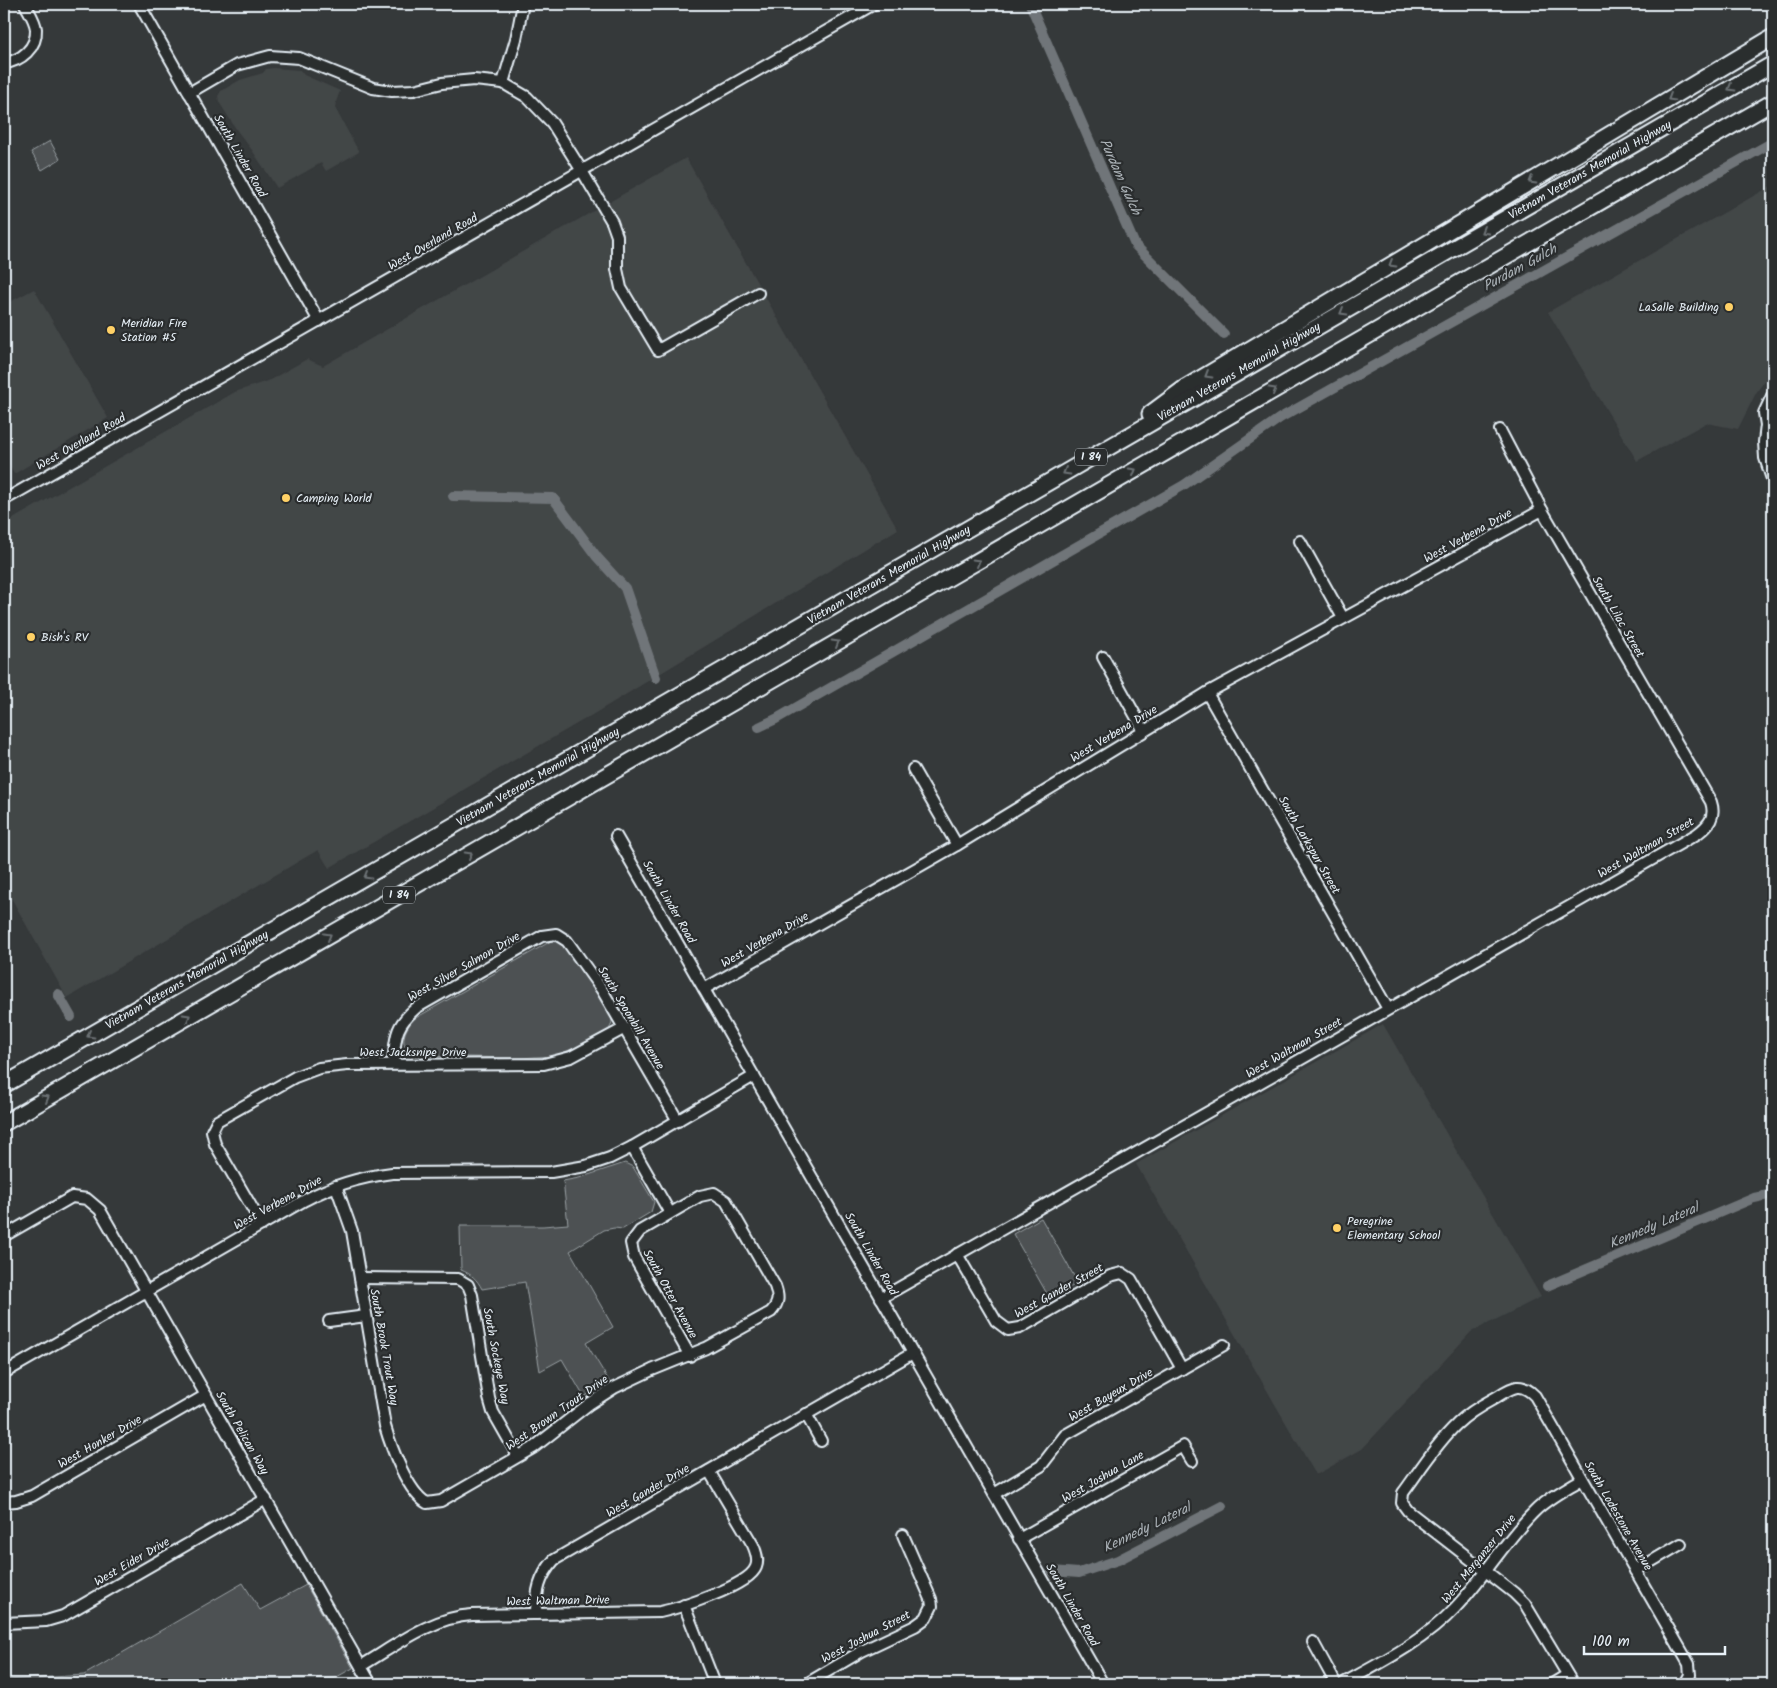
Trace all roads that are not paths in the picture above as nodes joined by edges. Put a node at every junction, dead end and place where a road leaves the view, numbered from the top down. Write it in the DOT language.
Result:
graph roads {
  1 [pos="25,4"];
  2 [pos="139,4"];
  3 [pos="523,4"];
  4 [pos="874,4"];
  5 [pos="1773,37"];
  6 [pos="4,63"];
  7 [pos="1773,64"];
  8 [pos="503,83"];
  9 [pos="189,93"];
  10 [pos="1773,102"];
  11 [pos="582,171"];
  12 [pos="758,293"];
  13 [pos="319,321"];
  14 [pos="1773,394"];
  15 [pos="1770,422"];
  16 [pos="1500,430"];
  17 [pos="1095,455"];
  18 [pos="1773,482"];
  19 [pos="4,500"];
  20 [pos="1542,510"];
  21 [pos="1300,541"];
  22 [pos="1343,618"];
  23 [pos="1103,657"];
  24 [pos="1208,693"];
  25 [pos="1144,730"];
  26 [pos="913,769"];
  27 [pos="1713,815"];
  28 [pos="616,836"];
  29 [pos="957,845"];
  30 [pos="556,934"];
  31 [pos="704,989"];
  32 [pos="1388,1009"];
  33 [pos="625,1028"];
  34 [pos="393,1064"];
  35 [pos="754,1076"];
  36 [pos="4,1085"];
  37 [pos="678,1121"];
  38 [pos="4,1123"];
  39 [pos="632,1147"];
  40 [pos="336,1186"];
  41 [pos="670,1213"];
  42 [pos="262,1225"];
  43 [pos="4,1236"];
  44 [pos="957,1254"];
  45 [pos="360,1278"];
  46 [pos="147,1291"];
  47 [pos="882,1298"];
  48 [pos="366,1316"];
  49 [pos="329,1321"];
  50 [pos="1224,1345"];
  51 [pos="913,1353"];
  52 [pos="690,1356"];
  53 [pos="1182,1369"];
  54 [pos="4,1373"];
  55 [pos="206,1395"];
  56 [pos="806,1414"];
  57 [pos="821,1440"];
  58 [pos="518,1456"];
  59 [pos="1192,1461"];
  60 [pos="709,1470"];
  61 [pos="1582,1479"];
  62 [pos="994,1494"];
  63 [pos="266,1499"];
  64 [pos="4,1502"];
  65 [pos="427,1503"];
  66 [pos="903,1535"];
  67 [pos="1020,1539"];
  68 [pos="1681,1544"];
  69 [pos="1635,1571"];
  70 [pos="1486,1572"];
  71 [pos="684,1605"];
  72 [pos="536,1614"];
  73 [pos="4,1623"];
  74 [pos="1313,1642"];
  75 [pos="360,1666"];
  76 [pos="1570,1680"];
  77 [pos="371,1684"];
  78 [pos="715,1684"];
  79 [pos="806,1684"];
  80 [pos="1103,1684"];
  81 [pos="1336,1684"];
  82 [pos="1342,1684"];
  83 [pos="1552,1684"];
  84 [pos="1685,1684"];
  1 -- 6 [label="street"];
  2 -- 9 [label="street, South Linder Road"];
  3 -- 8 [label="street"];
  4 -- 11 [label="street, West Overland Road"];
  5 -- 17 [label="highway, one-way"];
  7 -- 17 [label="highway, Vietnam Veterans Memorial Highway / I 84, one-way"];
  8 -- 9 [label="street"];
  8 -- 11 [label="street"];
  9 -- 13 [label="street, South Linder Road"];
  38 -- 10 [label="highway, I 84, one-way"];
  11 -- 12 [label="street"];
  11 -- 13 [label="street, West Overland Road"];
  13 -- 19 [label="street, West Overland Road"];
  14 -- 15 [label="street"];
  15 -- 18 [label="street"];
  16 -- 20 [label="street, South Lilac Street"];
  17 -- 36 [label="highway, Vietnam Veterans Memorial Highway / I 84, one-way"];
  20 -- 22 [label="street, West Verbena Drive"];
  20 -- 27 [label="street, South Lilac Street"];
  21 -- 22 [label="street"];
  22 -- 24 [label="street, West Verbena Drive"];
  23 -- 25 [label="street"];
  24 -- 25 [label="street, West Verbena Drive"];
  24 -- 32 [label="street, South Larkspur Street"];
  25 -- 29 [label="street, West Verbena Drive"];
  26 -- 29 [label="street"];
  27 -- 32 [label="street, West Waltman Street"];
  28 -- 31 [label="street, South Linder Road"];
  29 -- 31 [label="street, West Verbena Drive"];
  30 -- 33 [label="street, South Spoonbill Avenue"];
  30 -- 34 [label="street, West Silver Salmon Drive"];
  31 -- 35 [label="street, South Linder Road"];
  32 -- 44 [label="street, West Waltman Street"];
  33 -- 34 [label="street, West Jacksnipe Drive"];
  33 -- 37 [label="street, South Spoonbill Avenue"];
  34 -- 42 [label="street, West Jacksnipe Drive"];
  35 -- 37 [label="street, West Verbena Drive"];
  35 -- 47 [label="street, South Linder Road"];
  37 -- 39 [label="street, West Verbena Drive"];
  39 -- 40 [label="street, West Verbena Drive"];
  39 -- 41 [label="street"];
  40 -- 42 [label="street, West Verbena Drive"];
  40 -- 45 [label="street, South Brook Trout Way"];
  41 -- 52 [label="street, South Otter Avenue"];
  41 -- 52 [label="street, West Brown Trout Drive"];
  42 -- 46 [label="street, West Verbena Drive"];
  43 -- 46 [label="street, South Pelican Way"];
  44 -- 47 [label="street, West Waltman Street"];
  44 -- 53 [label="street, West Gander Street"];
  45 -- 48 [label="street, South Brook Trout Way"];
  45 -- 58 [label="street, South Sockeye Way"];
  46 -- 54 [label="street, West Verbena Drive"];
  46 -- 55 [label="street, South Pelican Way"];
  47 -- 51 [label="street, South Linder Road"];
  48 -- 49 [label="street"];
  48 -- 65 [label="street, South Brook Trout Way"];
  50 -- 53 [label="street, West Bayeux Drive"];
  51 -- 56 [label="street, West Gander Drive"];
  51 -- 62 [label="street, South Linder Road"];
  52 -- 58 [label="street, West Brown Trout Drive"];
  53 -- 62 [label="street, West Bayeux Drive"];
  55 -- 63 [label="street, South Pelican Way"];
  55 -- 64 [label="street, West Honker Drive"];
  56 -- 57 [label="street"];
  56 -- 60 [label="street, West Gander Drive"];
  58 -- 65 [label="street, West Brown Trout Drive"];
  59 -- 67 [label="street, West Joshua Lane"];
  60 -- 71 [label="street, West Waltman Drive"];
  60 -- 72 [label="street, West Gander Drive"];
  61 -- 69 [label="street, South Lodestone Avenue"];
  61 -- 70 [label="street, West Merganzer Drive"];
  61 -- 70 [label="street, South Lodestone Avenue"];
  62 -- 67 [label="street, South Linder Road"];
  63 -- 73 [label="street, West Eider Drive"];
  63 -- 75 [label="street, South Pelican Way"];
  66 -- 79 [label="street, West Joshua Street"];
  67 -- 80 [label="street, South Linder Road"];
  68 -- 69 [label="street"];
  69 -- 84 [label="street, South Lodestone Avenue"];
  70 -- 76 [label="street"];
  70 -- 82 [label="street, West Merganzer Drive"];
  71 -- 72 [label="street, West Waltman Drive"];
  71 -- 78 [label="street"];
  72 -- 75 [label="street, West Waltman Drive"];
  74 -- 81 [label="street"];
  75 -- 77 [label="street, South Pelican Way"];
  76 -- 83 [label="street"];
}
